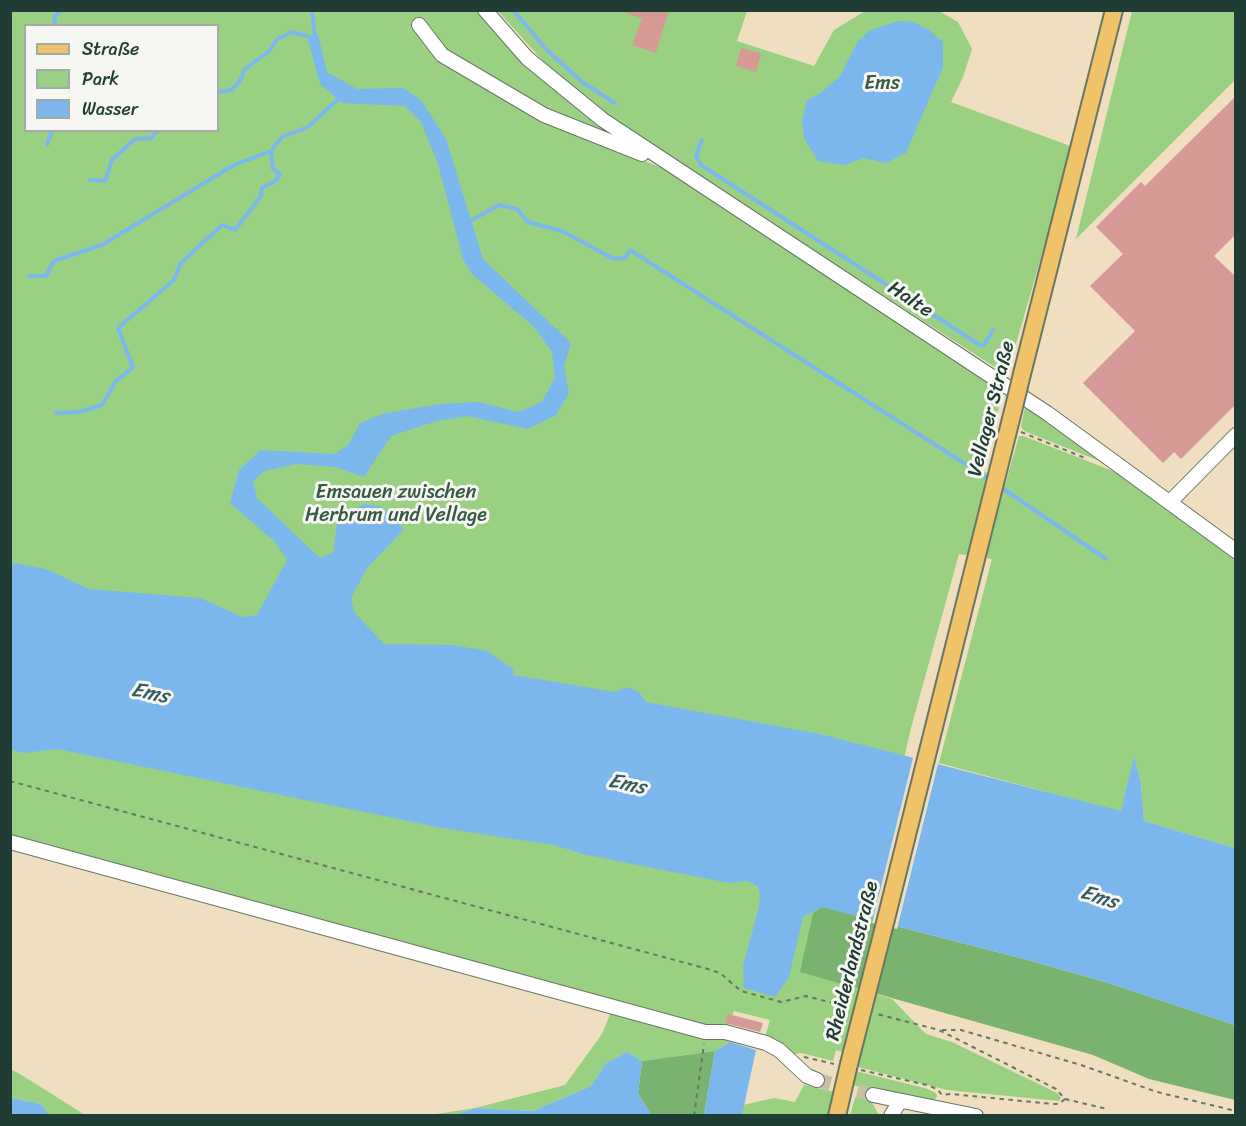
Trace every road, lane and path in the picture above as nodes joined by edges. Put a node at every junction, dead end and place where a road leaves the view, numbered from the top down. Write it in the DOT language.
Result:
graph roads {
  1 [pos="484,10"];
  2 [pos="1114,10"];
  3 [pos="419,26"];
  4 [pos="663,162"];
  5 [pos="1018,431"];
  6 [pos="1236,435"];
  7 [pos="1086,458"];
  8 [pos="1170,502"];
  9 [pos="1236,552"];
  10 [pos="10,780"];
  11 [pos="911,817"];
  12 [pos="10,843"];
  13 [pos="850,1007"];
  14 [pos="872,1013"];
  15 [pos="939,1030"];
  16 [pos="705,1032"];
  17 [pos="791,1061"];
  18 [pos="852,1067"];
  19 [pos="818,1080"];
  20 [pos="873,1095"];
  21 [pos="1065,1098"];
  22 [pos="900,1101"];
  23 [pos="941,1102"];
  24 [pos="1107,1109"];
  25 [pos="1236,1111"];
  26 [pos="694,1116"];
  27 [pos="837,1116"];
  28 [pos="891,1116"];
  29 [pos="976,1116"];
  1 -- 4 [label="street"];
  2 -- 11 [label="main road, Vellager Straße, bridge"];
  3 -- 4 [label="street"];
  4 -- 8 [label="street, Halte"];
  5 -- 7 [label="path"];
  6 -- 8 [label="street"];
  8 -- 9 [label="street, Halte"];
  10 -- 13 [label="path"];
  11 -- 18 [label="main road, Rheiderlandstraße, bridge"];
  12 -- 16 [label="street"];
  14 -- 15 [label="path"];
  15 -- 21 [label="path"];
  15 -- 25 [label="path"];
  16 -- 17 [label="street"];
  16 -- 26 [label="path"];
  17 -- 18 [label="path"];
  17 -- 19 [label="street"];
  18 -- 23 [label="path"];
  18 -- 27 [label="main road, Rheiderlandstraße"];
  20 -- 22 [label="street"];
  21 -- 23 [label="path"];
  21 -- 24 [label="path"];
  22 -- 23 [label="street"];
  22 -- 28 [label="street"];
  23 -- 29 [label="street"];
}
